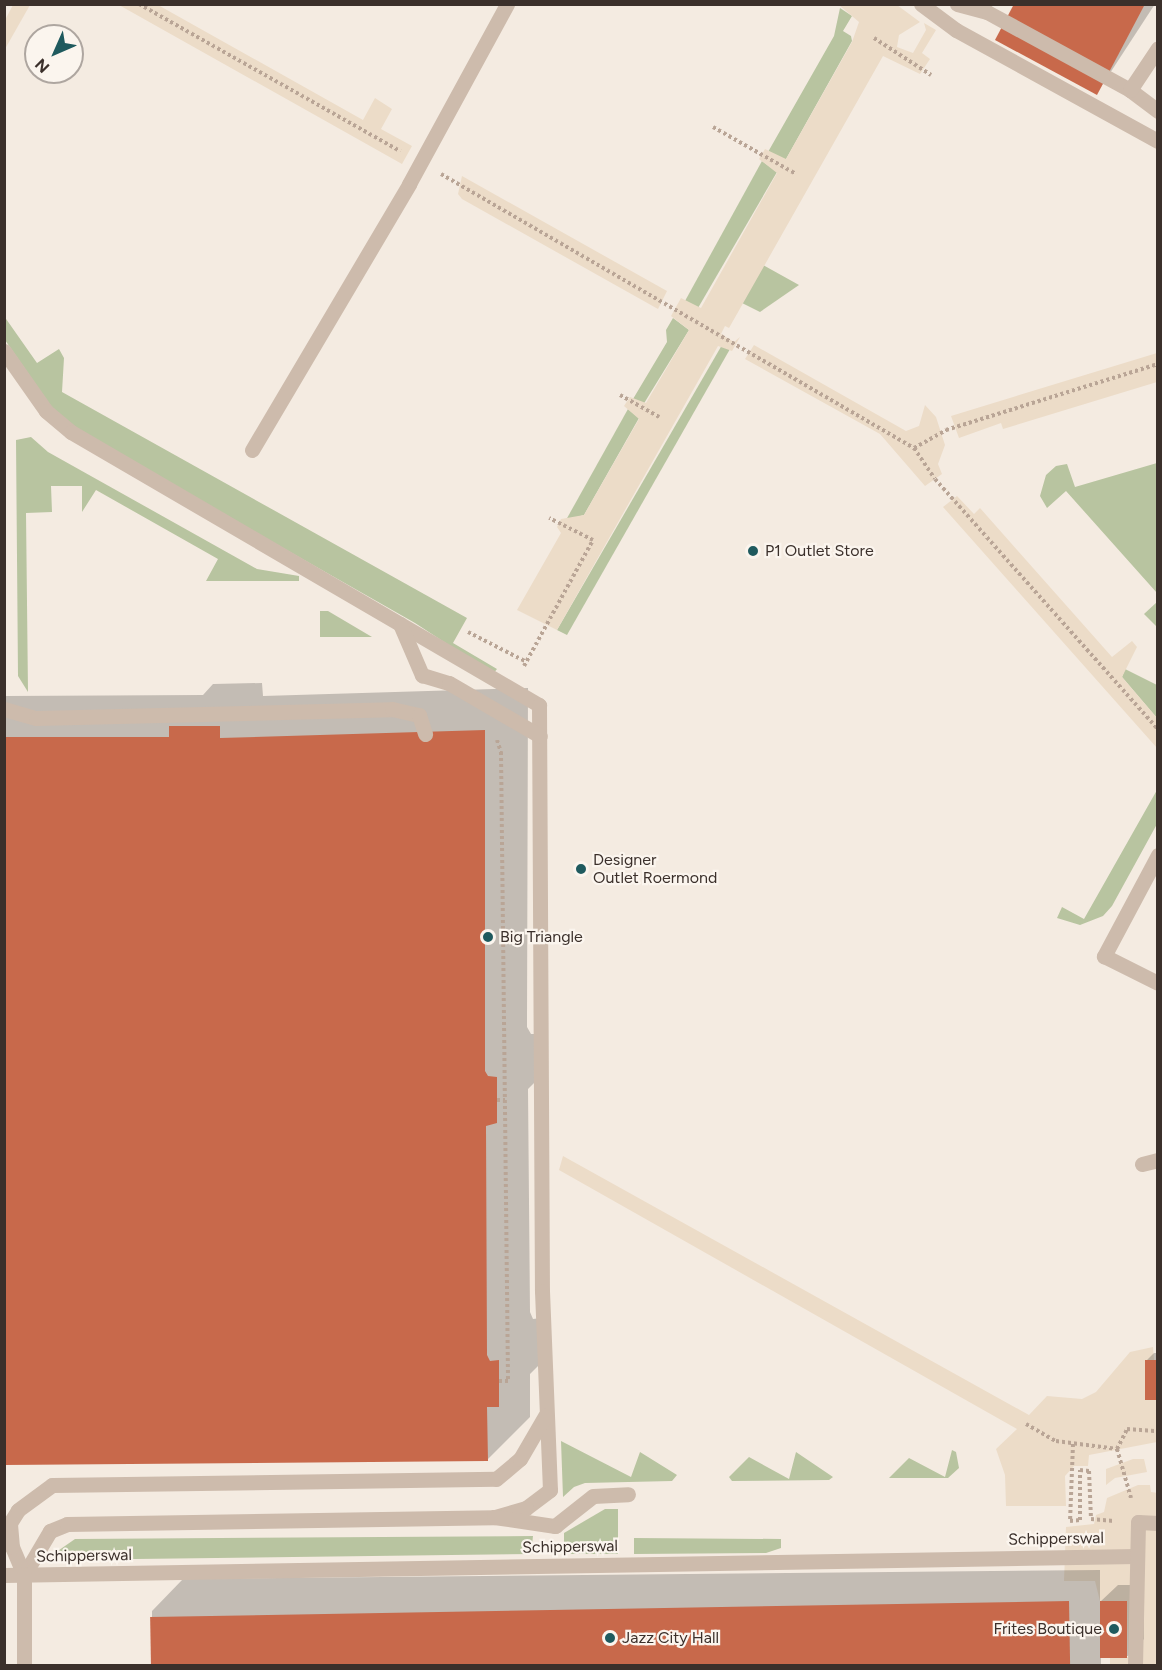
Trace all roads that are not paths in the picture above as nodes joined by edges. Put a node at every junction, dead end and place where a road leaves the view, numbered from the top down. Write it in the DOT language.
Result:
graph roads {
  1 [pos="507,4"];
  2 [pos="921,4"];
  3 [pos="957,4"];
  4 [pos="1158,48"];
  5 [pos="1130,90"];
  6 [pos="1158,111"];
  7 [pos="1158,141"];
  8 [pos="4,351"];
  9 [pos="252,450"];
  10 [pos="399,624"];
  11 [pos="4,709"];
  12 [pos="425,734"];
  13 [pos="540,735"];
  14 [pos="1158,855"];
  15 [pos="1158,983"];
  16 [pos="1158,1160"];
  17 [pos="1142,1164"];
  18 [pos="545,1416"];
  19 [pos="628,1494"];
  20 [pos="494,1517"];
  21 [pos="1158,1523"];
  22 [pos="1136,1556"];
  23 [pos="4,1575"];
  24 [pos="24,1575"];
  25 [pos="24,1665"];
  26 [pos="1135,1665"];
  1 -- 9 [label="street"];
  2 -- 7 [label="street"];
  3 -- 5 [label="street"];
  4 -- 5 [label="street"];
  5 -- 6 [label="street"];
  8 -- 10 [label="street"];
  10 -- 13 [label="street"];
  10 -- 13 [label="street"];
  11 -- 12 [label="street"];
  13 -- 18 [label="street"];
  14 -- 15 [label="street"];
  16 -- 17 [label="street"];
  18 -- 20 [label="street"];
  18 -- 24 [label="street"];
  19 -- 20 [label="street"];
  20 -- 24 [label="street"];
  21 -- 22 [label="street"];
  22 -- 24 [label="street, Schipperswal"];
  22 -- 26 [label="street"];
  23 -- 24 [label="street, Schipperswal"];
  24 -- 25 [label="street"];
}
